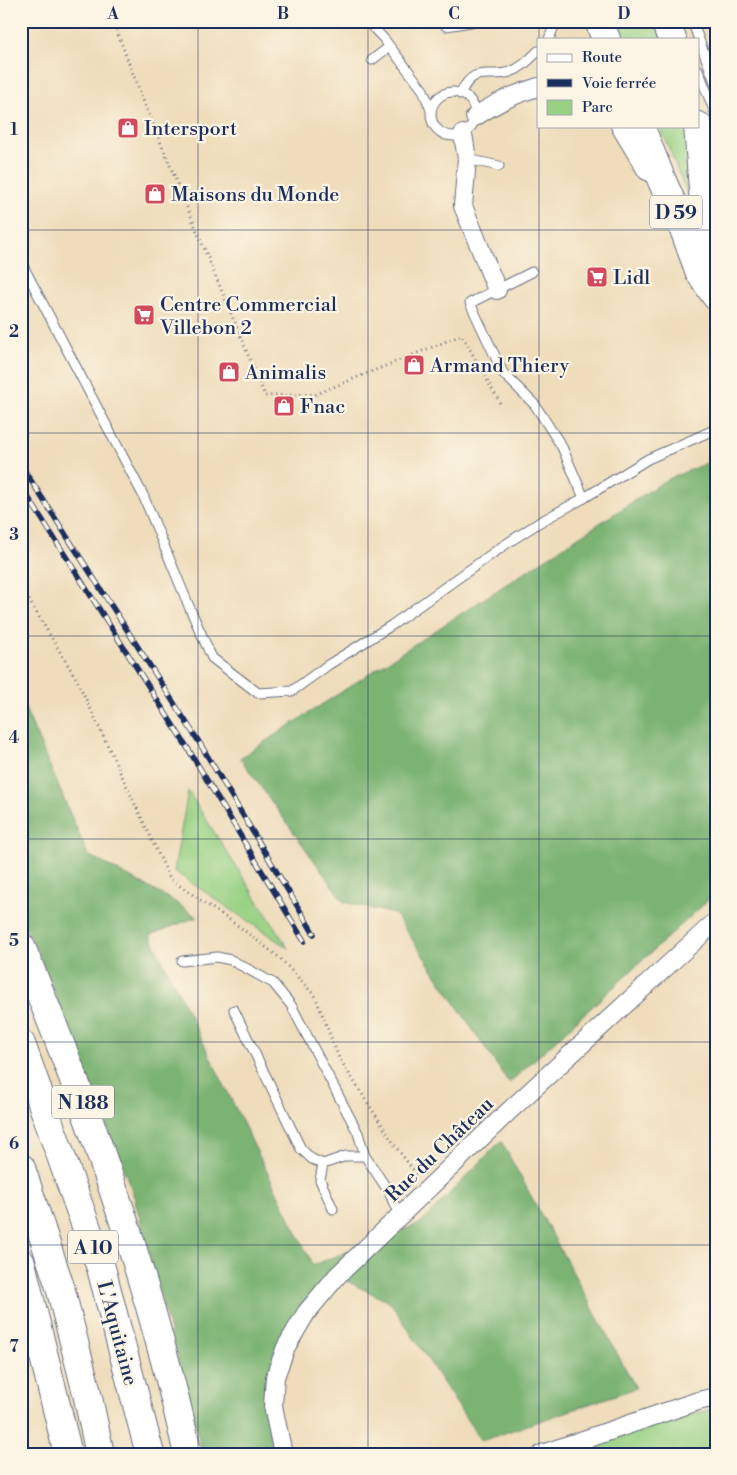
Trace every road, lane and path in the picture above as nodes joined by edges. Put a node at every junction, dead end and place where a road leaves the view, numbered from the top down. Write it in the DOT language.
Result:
graph roads {
  1 [pos="113,21"];
  2 [pos="444,21"];
  3 [pos="477,21"];
  4 [pos="556,21"];
  5 [pos="599,21"];
  6 [pos="666,21"];
  7 [pos="692,21"];
  8 [pos="369,22"];
  9 [pos="549,38"];
  10 [pos="606,38"];
  11 [pos="672,38"];
  12 [pos="698,38"];
  13 [pos="700,42"];
  14 [pos="389,47"];
  15 [pos="537,52"];
  16 [pos="372,60"];
  17 [pos="700,75"];
  18 [pos="716,85"];
  19 [pos="537,87"];
  20 [pos="422,90"];
  21 [pos="444,94"];
  22 [pos="460,94"];
  23 [pos="432,110"];
  24 [pos="716,115"];
  25 [pos="475,117"];
  26 [pos="621,128"];
  27 [pos="641,128"];
  28 [pos="698,128"];
  29 [pos="464,134"];
  30 [pos="468,159"];
  31 [pos="499,166"];
  32 [pos="685,232"];
  33 [pos="21,262"];
  34 [pos="532,272"];
  35 [pos="716,278"];
  36 [pos="496,290"];
  37 [pos="716,296"];
  38 [pos="501,406"];
  39 [pos="716,429"];
  40 [pos="584,498"];
  41 [pos="21,587"];
  42 [pos="716,921"];
  43 [pos="21,947"];
  44 [pos="182,962"];
  45 [pos="234,1010"];
  46 [pos="21,1044"];
  47 [pos="365,1156"];
  48 [pos="323,1164"];
  49 [pos="21,1168"];
  50 [pos="428,1189"];
  51 [pos="333,1209"];
  52 [pos="402,1214"];
  53 [pos="21,1263"];
  54 [pos="716,1397"];
  55 [pos="68,1454"];
  56 [pos="100,1454"];
  57 [pos="150,1454"];
  58 [pos="188,1454"];
  59 [pos="283,1454"];
  60 [pos="542,1454"];
  1 -- 38 [label="path"];
  2 -- 3 [label="lane"];
  4 -- 9 [label="lane"];
  5 -- 10 [label="main road"];
  6 -- 11 [label="main road"];
  7 -- 12 [label="lane"];
  8 -- 14 [label="lane"];
  13 -- 18 [label="lane"];
  14 -- 16 [label="lane"];
  14 -- 20 [label="lane"];
  15 -- 22 [label="lane"];
  17 -- 24 [label="lane"];
  19 -- 25 [label="street"];
  20 -- 21 [label="lane"];
  20 -- 23 [label="lane"];
  21 -- 22 [label="lane"];
  21 -- 23 [label="lane"];
  22 -- 25 [label="lane"];
  23 -- 29 [label="lane"];
  25 -- 29 [label="lane"];
  26 -- 32 [label="street"];
  27 -- 32 [label="main road, D 59"];
  28 -- 35 [label="main road, D 59"];
  29 -- 30 [label="street"];
  30 -- 31 [label="lane"];
  30 -- 36 [label="street"];
  32 -- 37 [label="main road, D 59"];
  33 -- 40 [label="lane"];
  34 -- 36 [label="lane"];
  36 -- 40 [label="lane"];
  39 -- 40 [label="lane"];
  41 -- 50 [label="path"];
  42 -- 50 [label="street, Rue du Château"];
  43 -- 58 [label="main road, N 188"];
  44 -- 47 [label="lane"];
  45 -- 48 [label="lane"];
  46 -- 57 [label="main road, L'Aquitaine / A 10"];
  47 -- 48 [label="lane"];
  47 -- 52 [label="lane"];
  48 -- 51 [label="lane"];
  49 -- 56 [label="main road, A 10"];
  50 -- 52 [label="street, Rue du Château"];
  52 -- 59 [label="street, Rue du Château"];
  53 -- 55 [label="main road"];
  54 -- 60 [label="street"];
}
